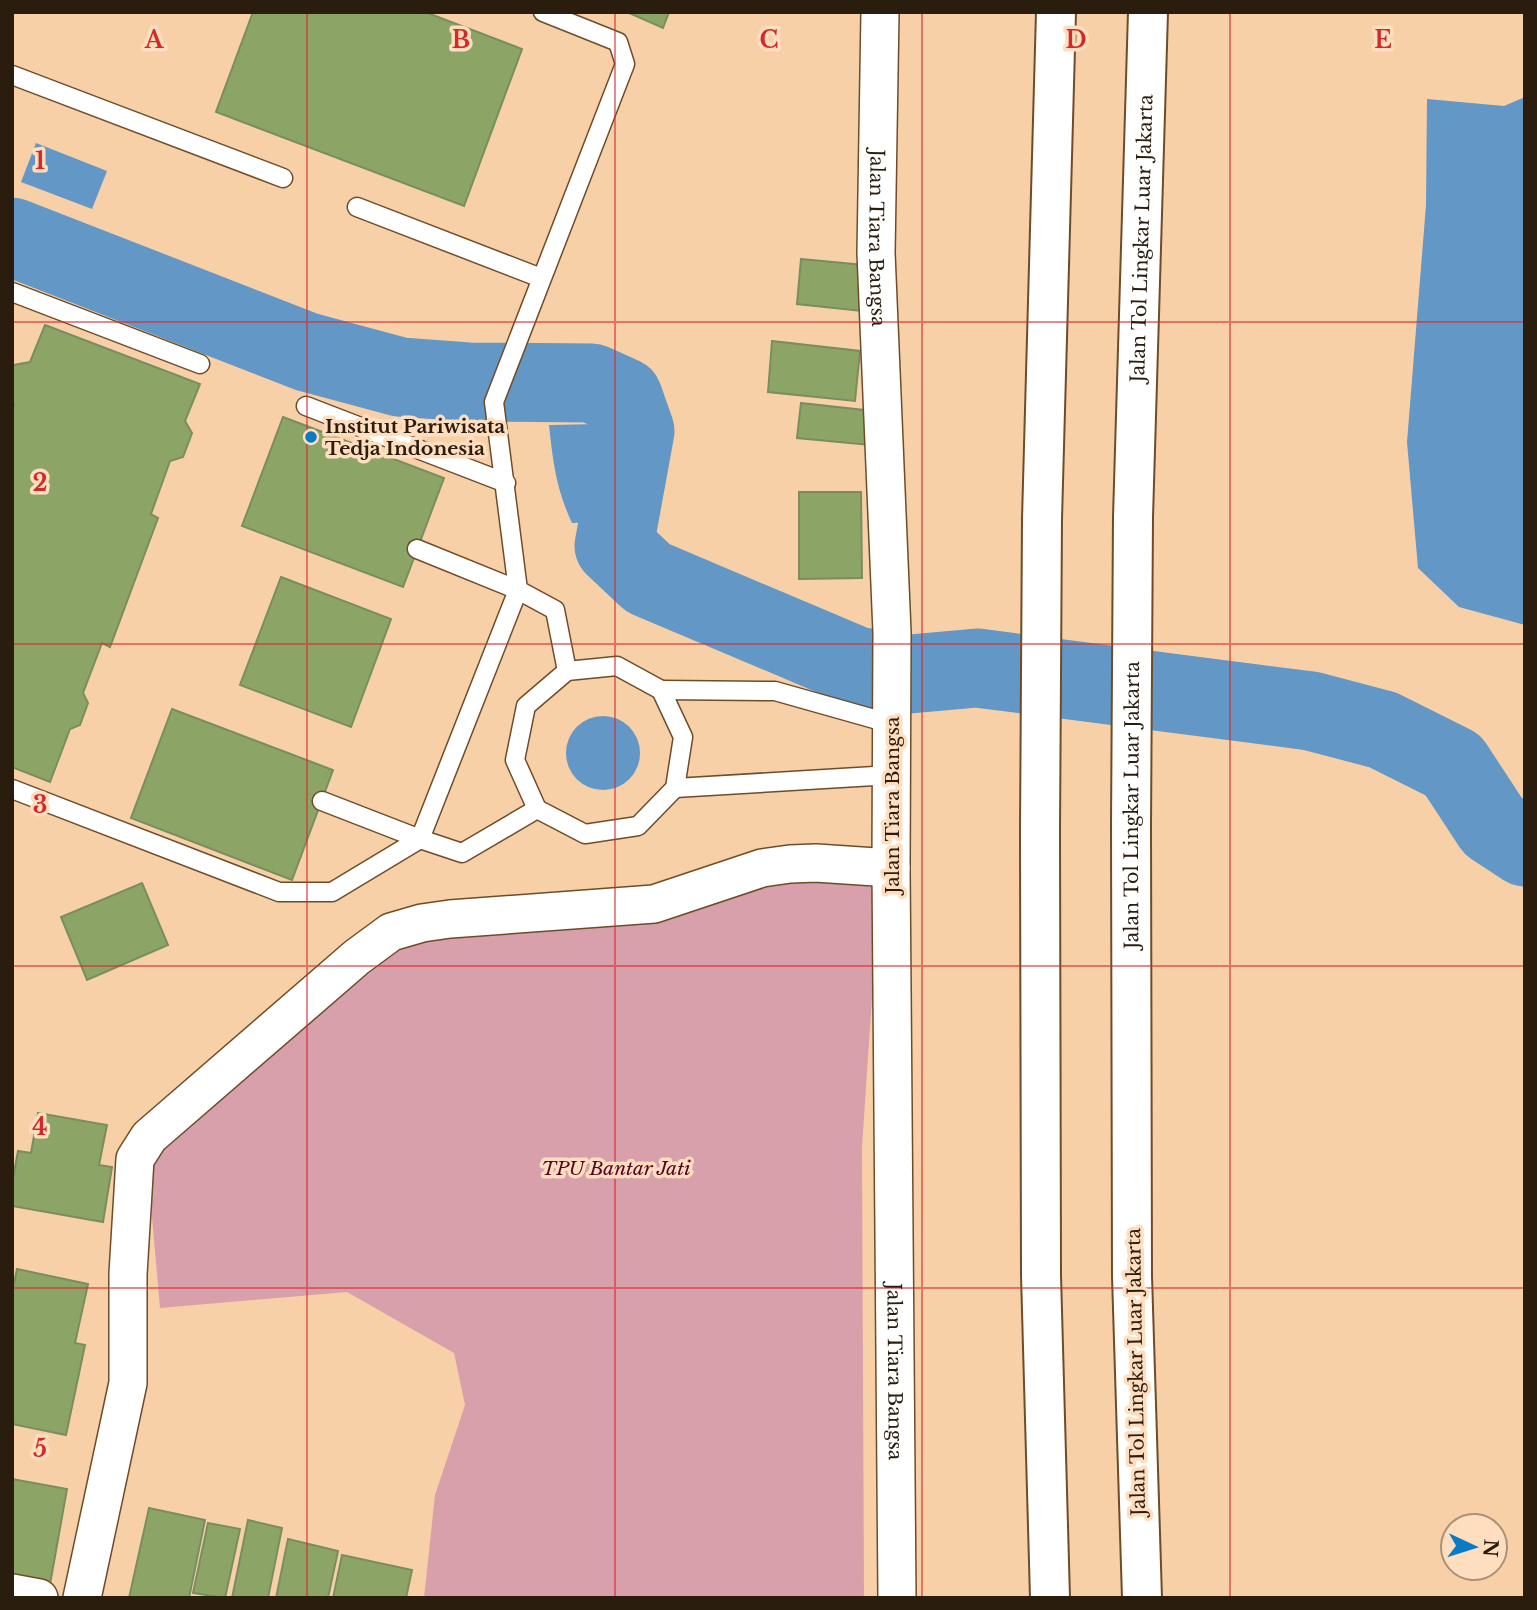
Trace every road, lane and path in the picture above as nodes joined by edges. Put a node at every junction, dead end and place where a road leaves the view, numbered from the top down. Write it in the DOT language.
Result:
graph roads {
  1 [pos="543,12"];
  2 [pos="880,12"];
  3 [pos="1056,12"];
  4 [pos="1148,12"];
  5 [pos="12,75"];
  6 [pos="283,178"];
  7 [pos="357,207"];
  8 [pos="541,278"];
  9 [pos="12,292"];
  10 [pos="200,364"];
  11 [pos="306,406"];
  12 [pos="506,483"];
  13 [pos="417,549"];
  14 [pos="518,590"];
  15 [pos="567,671"];
  16 [pos="661,690"];
  17 [pos="892,712"];
  18 [pos="891,775"];
  19 [pos="676,788"];
  20 [pos="12,789"];
  21 [pos="322,801"];
  22 [pos="537,809"];
  23 [pos="420,839"];
  24 [pos="891,868"];
  25 [pos="12,1593"];
  26 [pos="39,1598"];
  27 [pos="82,1598"];
  28 [pos="897,1598"];
  29 [pos="1050,1598"];
  30 [pos="1142,1598"];
  1 -- 8 [label="lane"];
  2 -- 17 [label="street, Jalan Tiara Bangsa"];
  3 -- 29 [label="highway"];
  4 -- 30 [label="highway, Jalan Tol Lingkar Luar Jakarta"];
  5 -- 6 [label="lane"];
  7 -- 8 [label="lane"];
  8 -- 12 [label="lane"];
  9 -- 10 [label="lane"];
  11 -- 12 [label="lane"];
  12 -- 14 [label="lane"];
  13 -- 14 [label="lane"];
  14 -- 15 [label="lane"];
  14 -- 23 [label="lane"];
  15 -- 16 [label="lane"];
  15 -- 22 [label="lane"];
  16 -- 17 [label="lane"];
  16 -- 19 [label="lane"];
  17 -- 18 [label="street, Jalan Tiara Bangsa"];
  18 -- 19 [label="lane"];
  18 -- 24 [label="street, Jalan Tiara Bangsa"];
  19 -- 22 [label="lane"];
  20 -- 23 [label="lane"];
  21 -- 23 [label="lane"];
  22 -- 23 [label="lane"];
  24 -- 27 [label="street"];
  24 -- 28 [label="street, Jalan Tiara Bangsa"];
  25 -- 26 [label="street"];
}
